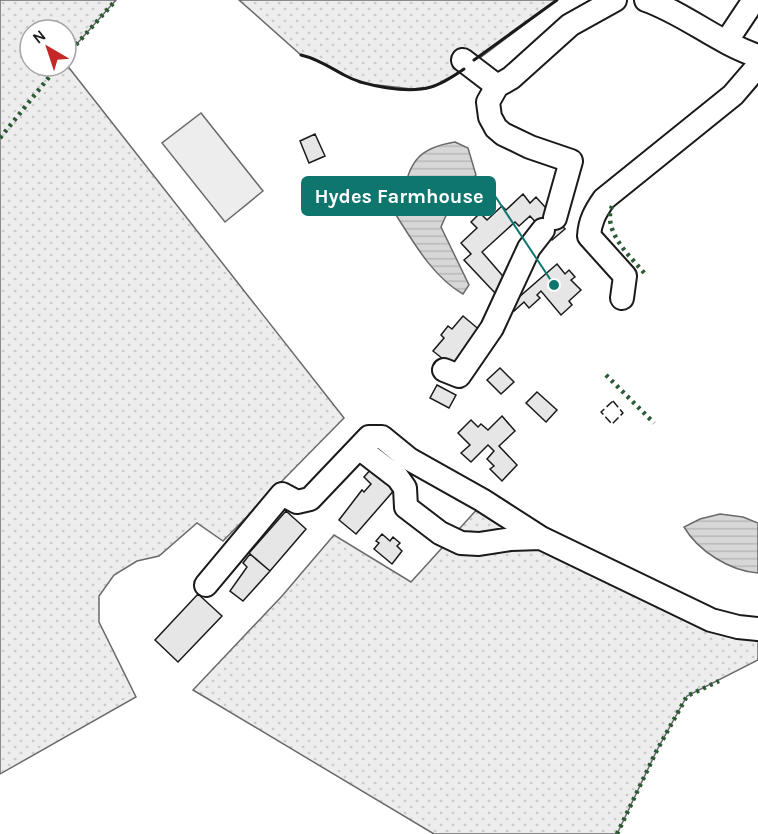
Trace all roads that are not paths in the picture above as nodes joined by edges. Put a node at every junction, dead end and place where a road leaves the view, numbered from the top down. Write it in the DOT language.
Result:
graph roads {
  1 [pos="615,0"];
  2 [pos="646,0"];
  3 [pos="754,0"];
  4 [pos="726,42"];
  5 [pos="758,56"];
  6 [pos="463,60"];
  7 [pos="758,66"];
  8 [pos="497,86"];
  9 [pos="622,298"];
  10 [pos="444,370"];
  11 [pos="359,448"];
  12 [pos="541,538"];
  13 [pos="206,585"];
  14 [pos="758,629"];
  1 -- 8 [label="lane"];
  2 -- 4 [label="lane"];
  3 -- 4 [label="lane"];
  4 -- 5 [label="lane"];
  6 -- 8 [label="lane"];
  7 -- 9 [label="lane"];
  8 -- 10 [label="lane"];
  11 -- 12 [label="lane"];
  11 -- 12 [label="lane"];
  11 -- 13 [label="lane"];
  12 -- 14 [label="lane"];
}
